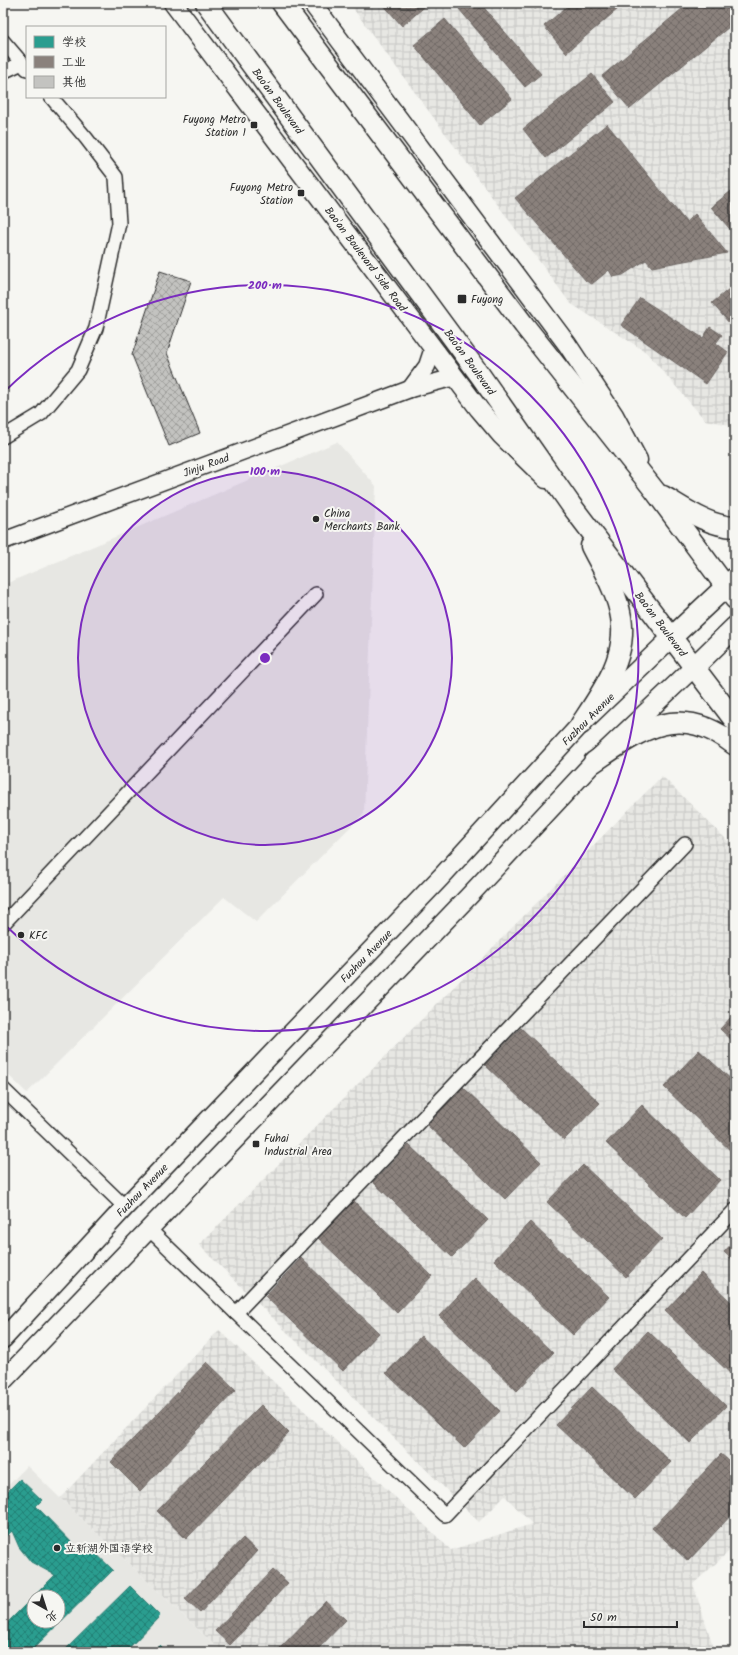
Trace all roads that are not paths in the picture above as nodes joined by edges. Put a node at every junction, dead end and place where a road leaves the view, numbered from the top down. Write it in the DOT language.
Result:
graph roads {
  1 [pos="173,3"];
  2 [pos="206,3"];
  3 [pos="282,3"];
  4 [pos="312,3"];
  5 [pos="3,41"];
  6 [pos="24,66"];
  7 [pos="3,72"];
  8 [pos="52,98"];
  9 [pos="433,348"];
  10 [pos="455,378"];
  11 [pos="410,389"];
  12 [pos="3,437"];
  13 [pos="655,491"];
  14 [pos="571,504"];
  15 [pos="735,527"];
  16 [pos="3,541"];
  17 [pos="732,588"];
  18 [pos="316,594"];
  19 [pos="735,627"];
  20 [pos="672,638"];
  21 [pos="694,667"];
  22 [pos="735,721"];
  23 [pos="581,724"];
  24 [pos="735,745"];
  25 [pos="594,762"];
  26 [pos="685,844"];
  27 [pos="3,924"];
  28 [pos="3,1088"];
  29 [pos="125,1207"];
  30 [pos="735,1210"];
  31 [pos="149,1229"];
  32 [pos="236,1313"];
  33 [pos="3,1339"];
  34 [pos="3,1381"];
  1 -- 9 [label="main road, Bao'an Boulevard Side Road"];
  2 -- 14 [label="main road, Bao'an Boulevard"];
  3 -- 13 [label="main road"];
  4 -- 13 [label="main road"];
  5 -- 6 [label="street"];
  6 -- 7 [label="street"];
  8 -- 12 [label="street"];
  9 -- 10 [label="main road, Bao'an Boulevard Side Road"];
  9 -- 11 [label="street"];
  10 -- 11 [label="street, Jinju Road"];
  10 -- 14 [label="main road, Bao'an Boulevard Side Road"];
  11 -- 16 [label="street, Jinju Road"];
  13 -- 15 [label="main road"];
  13 -- 17 [label="main road"];
  14 -- 20 [label="main road, Bao'an Boulevard"];
  14 -- 23 [label="main road"];
  17 -- 20 [label="main road, Fuzhou Avenue"];
  18 -- 27 [label="street"];
  19 -- 21 [label="main road"];
  20 -- 21 [label="main road, Bao'an Boulevard"];
  20 -- 23 [label="main road, Fuzhou Avenue"];
  21 -- 22 [label="main road, Bao'an Boulevard"];
  21 -- 25 [label="main road"];
  23 -- 29 [label="main road, Fuzhou Avenue"];
  24 -- 25 [label="main road"];
  25 -- 31 [label="main road"];
  26 -- 32 [label="street"];
  28 -- 29 [label="street"];
  29 -- 33 [label="main road, Fuzhou Avenue"];
  30 -- 32 [label="street"];
  31 -- 32 [label="street"];
  31 -- 34 [label="main road"];
}
